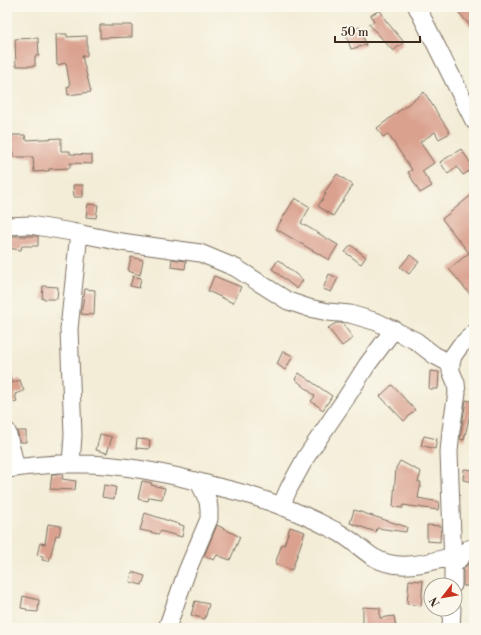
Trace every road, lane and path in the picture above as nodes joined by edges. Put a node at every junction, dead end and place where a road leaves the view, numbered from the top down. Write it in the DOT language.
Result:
graph roads {
  1 [pos="417,7"];
  2 [pos="474,121"];
  3 [pos="7,226"];
  4 [pos="79,233"];
  5 [pos="394,330"];
  6 [pos="474,332"];
  7 [pos="451,364"];
  8 [pos="7,431"];
  9 [pos="71,464"];
  10 [pos="12,468"];
  11 [pos="199,482"];
  12 [pos="281,506"];
  13 [pos="462,555"];
  14 [pos="455,577"];
  15 [pos="452,617"];
  16 [pos="167,628"];
  17 [pos="451,628"];
  1 -- 2 [label="street"];
  3 -- 4 [label="street"];
  4 -- 5 [label="street"];
  4 -- 9 [label="street"];
  5 -- 7 [label="street"];
  5 -- 12 [label="street"];
  6 -- 7 [label="street"];
  7 -- 13 [label="street"];
  8 -- 10 [label="street"];
  9 -- 10 [label="street"];
  9 -- 11 [label="street"];
  11 -- 12 [label="street"];
  11 -- 16 [label="street"];
  12 -- 13 [label="street"];
  13 -- 14 [label="street"];
  15 -- 17 [label="street"];
}
